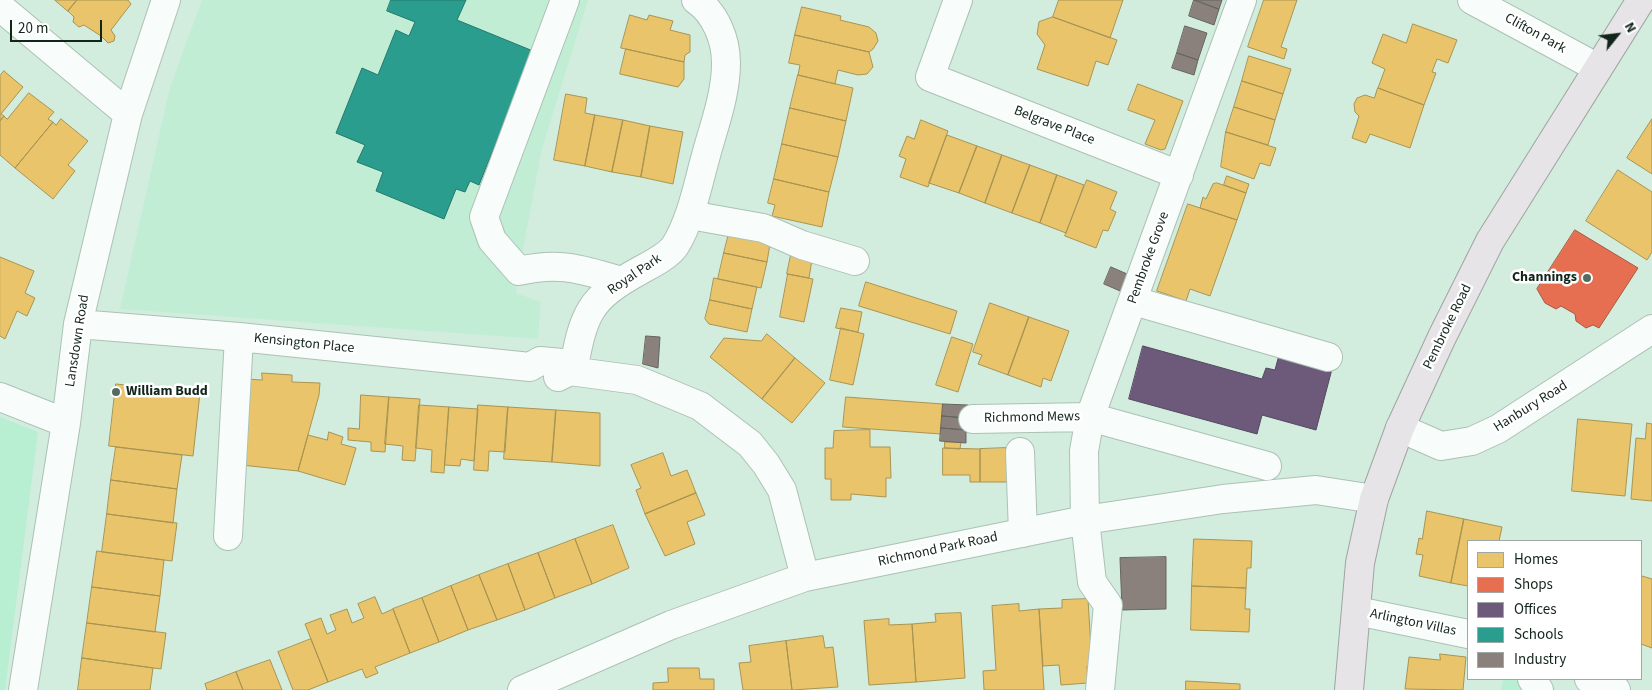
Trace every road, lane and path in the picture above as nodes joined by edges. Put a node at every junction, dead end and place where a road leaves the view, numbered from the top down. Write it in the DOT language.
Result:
graph roads {
  1 [pos="166,0"];
  2 [pos="565,0"];
  3 [pos="696,0"];
  4 [pos="958,0"];
  5 [pos="1242,0"];
  6 [pos="1641,0"];
  7 [pos="1478,1"];
  8 [pos="0,7"];
  9 [pos="1598,68"];
  10 [pos="128,114"];
  11 [pos="1179,175"];
  12 [pos="690,215"];
  13 [pos="854,261"];
  14 [pos="622,281"];
  15 [pos="1134,301"];
  16 [pos="78,324"];
  17 [pos="1652,329"];
  18 [pos="239,337"];
  19 [pos="1328,357"];
  20 [pos="571,371"];
  21 [pos="0,397"];
  22 [pos="1090,417"];
  23 [pos="973,419"];
  24 [pos="66,423"];
  25 [pos="1400,428"];
  26 [pos="1020,452"];
  27 [pos="1267,466"];
  28 [pos="1374,498"];
  29 [pos="1085,520"];
  30 [pos="1023,533"];
  31 [pos="228,536"];
  32 [pos="805,577"];
  33 [pos="1357,611"];
  34 [pos="1467,634"];
  35 [pos="1591,680"];
  36 [pos="23,690"];
  37 [pos="522,690"];
  38 [pos="1100,690"];
  39 [pos="1349,690"];
  40 [pos="1616,690"];
  1 -- 10 [label="street, Lansdown Road"];
  2 -- 14 [label="street"];
  3 -- 12 [label="street, Royal Park"];
  4 -- 11 [label="street, Belgrave Place"];
  5 -- 11 [label="street, Pembroke Grove"];
  6 -- 9 [label="main road, Pembroke Road"];
  7 -- 9 [label="street, Clifton Park"];
  8 -- 10 [label="street"];
  9 -- 25 [label="main road, Pembroke Road"];
  10 -- 16 [label="street, Lansdown Road"];
  11 -- 15 [label="street, Pembroke Grove"];
  12 -- 13 [label="street"];
  12 -- 14 [label="street, Royal Park"];
  14 -- 20 [label="street, Royal Park"];
  15 -- 19 [label="street"];
  15 -- 22 [label="street, Pembroke Grove"];
  16 -- 18 [label="street, Kensington Place"];
  16 -- 24 [label="street, Lansdown Road"];
  17 -- 25 [label="street, Hanbury Road"];
  18 -- 20 [label="street, Kensington Place"];
  18 -- 31 [label="street"];
  20 -- 32 [label="street"];
  21 -- 24 [label="street"];
  22 -- 23 [label="street, Richmond Mews"];
  22 -- 27 [label="street, Richmond Mews"];
  22 -- 29 [label="street, Pembroke Grove"];
  24 -- 36 [label="street, Lansdown Road"];
  25 -- 28 [label="main road, Pembroke Road"];
  26 -- 30 [label="street"];
  28 -- 29 [label="street, Richmond Park Road"];
  28 -- 33 [label="main road, Pembroke Road"];
  29 -- 30 [label="street, Richmond Park Road"];
  29 -- 38 [label="street, Pembroke Grove"];
  30 -- 32 [label="street, Richmond Park Road"];
  32 -- 37 [label="street, Richmond Park Road"];
  33 -- 34 [label="street, Arlington Villas"];
  33 -- 39 [label="main road, Pembroke Road"];
  35 -- 40 [label="street"];
}
